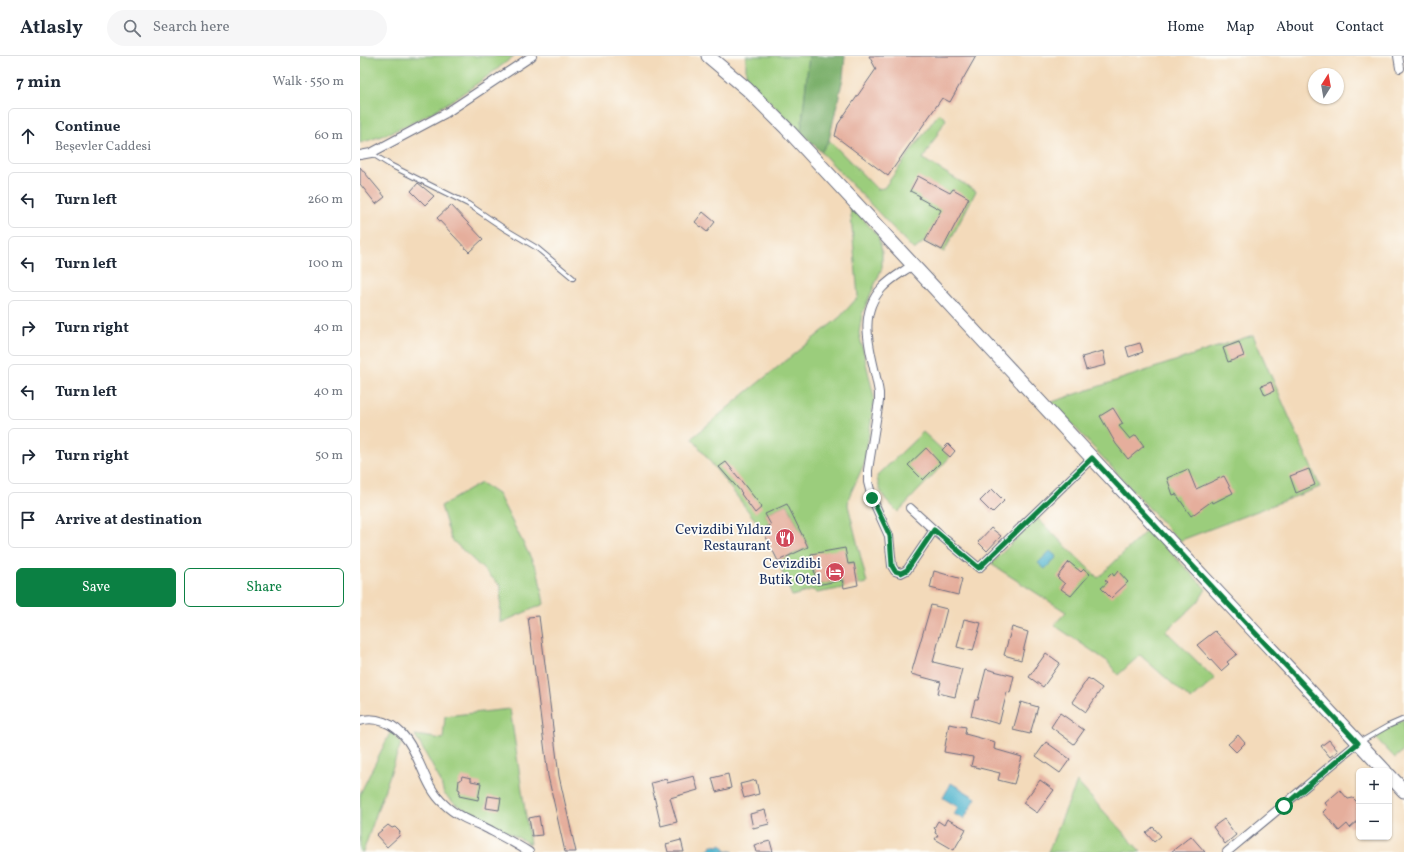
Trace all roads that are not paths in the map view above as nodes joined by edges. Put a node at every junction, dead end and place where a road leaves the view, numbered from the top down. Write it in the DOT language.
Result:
graph roads {
  1 [pos="532,56"];
  2 [pos="708,56"];
  3 [pos="1398,56"];
  4 [pos="1400,68"];
  5 [pos="371,153"];
  6 [pos="360,155"];
  7 [pos="914,264"];
  8 [pos="573,278"];
  9 [pos="1092,458"];
  10 [pos="910,508"];
  11 [pos="934,530"];
  12 [pos="1404,719"];
  13 [pos="360,721"];
  14 [pos="1358,743"];
  15 [pos="1382,768"];
  16 [pos="1392,778"];
  17 [pos="1404,791"];
  18 [pos="529,852"];
  19 [pos="1227,852"];
  1 -- 5 [label="street"];
  2 -- 7 [label="main road"];
  3 -- 4 [label="street"];
  5 -- 6 [label="street"];
  5 -- 8 [label="lane"];
  7 -- 9 [label="main road"];
  7 -- 11 [label="street"];
  9 -- 11 [label="street"];
  9 -- 14 [label="main road"];
  10 -- 11 [label="street"];
  12 -- 14 [label="lane"];
  13 -- 18 [label="street"];
  14 -- 15 [label="main road"];
  14 -- 19 [label="street"];
  16 -- 17 [label="main road"];
}
